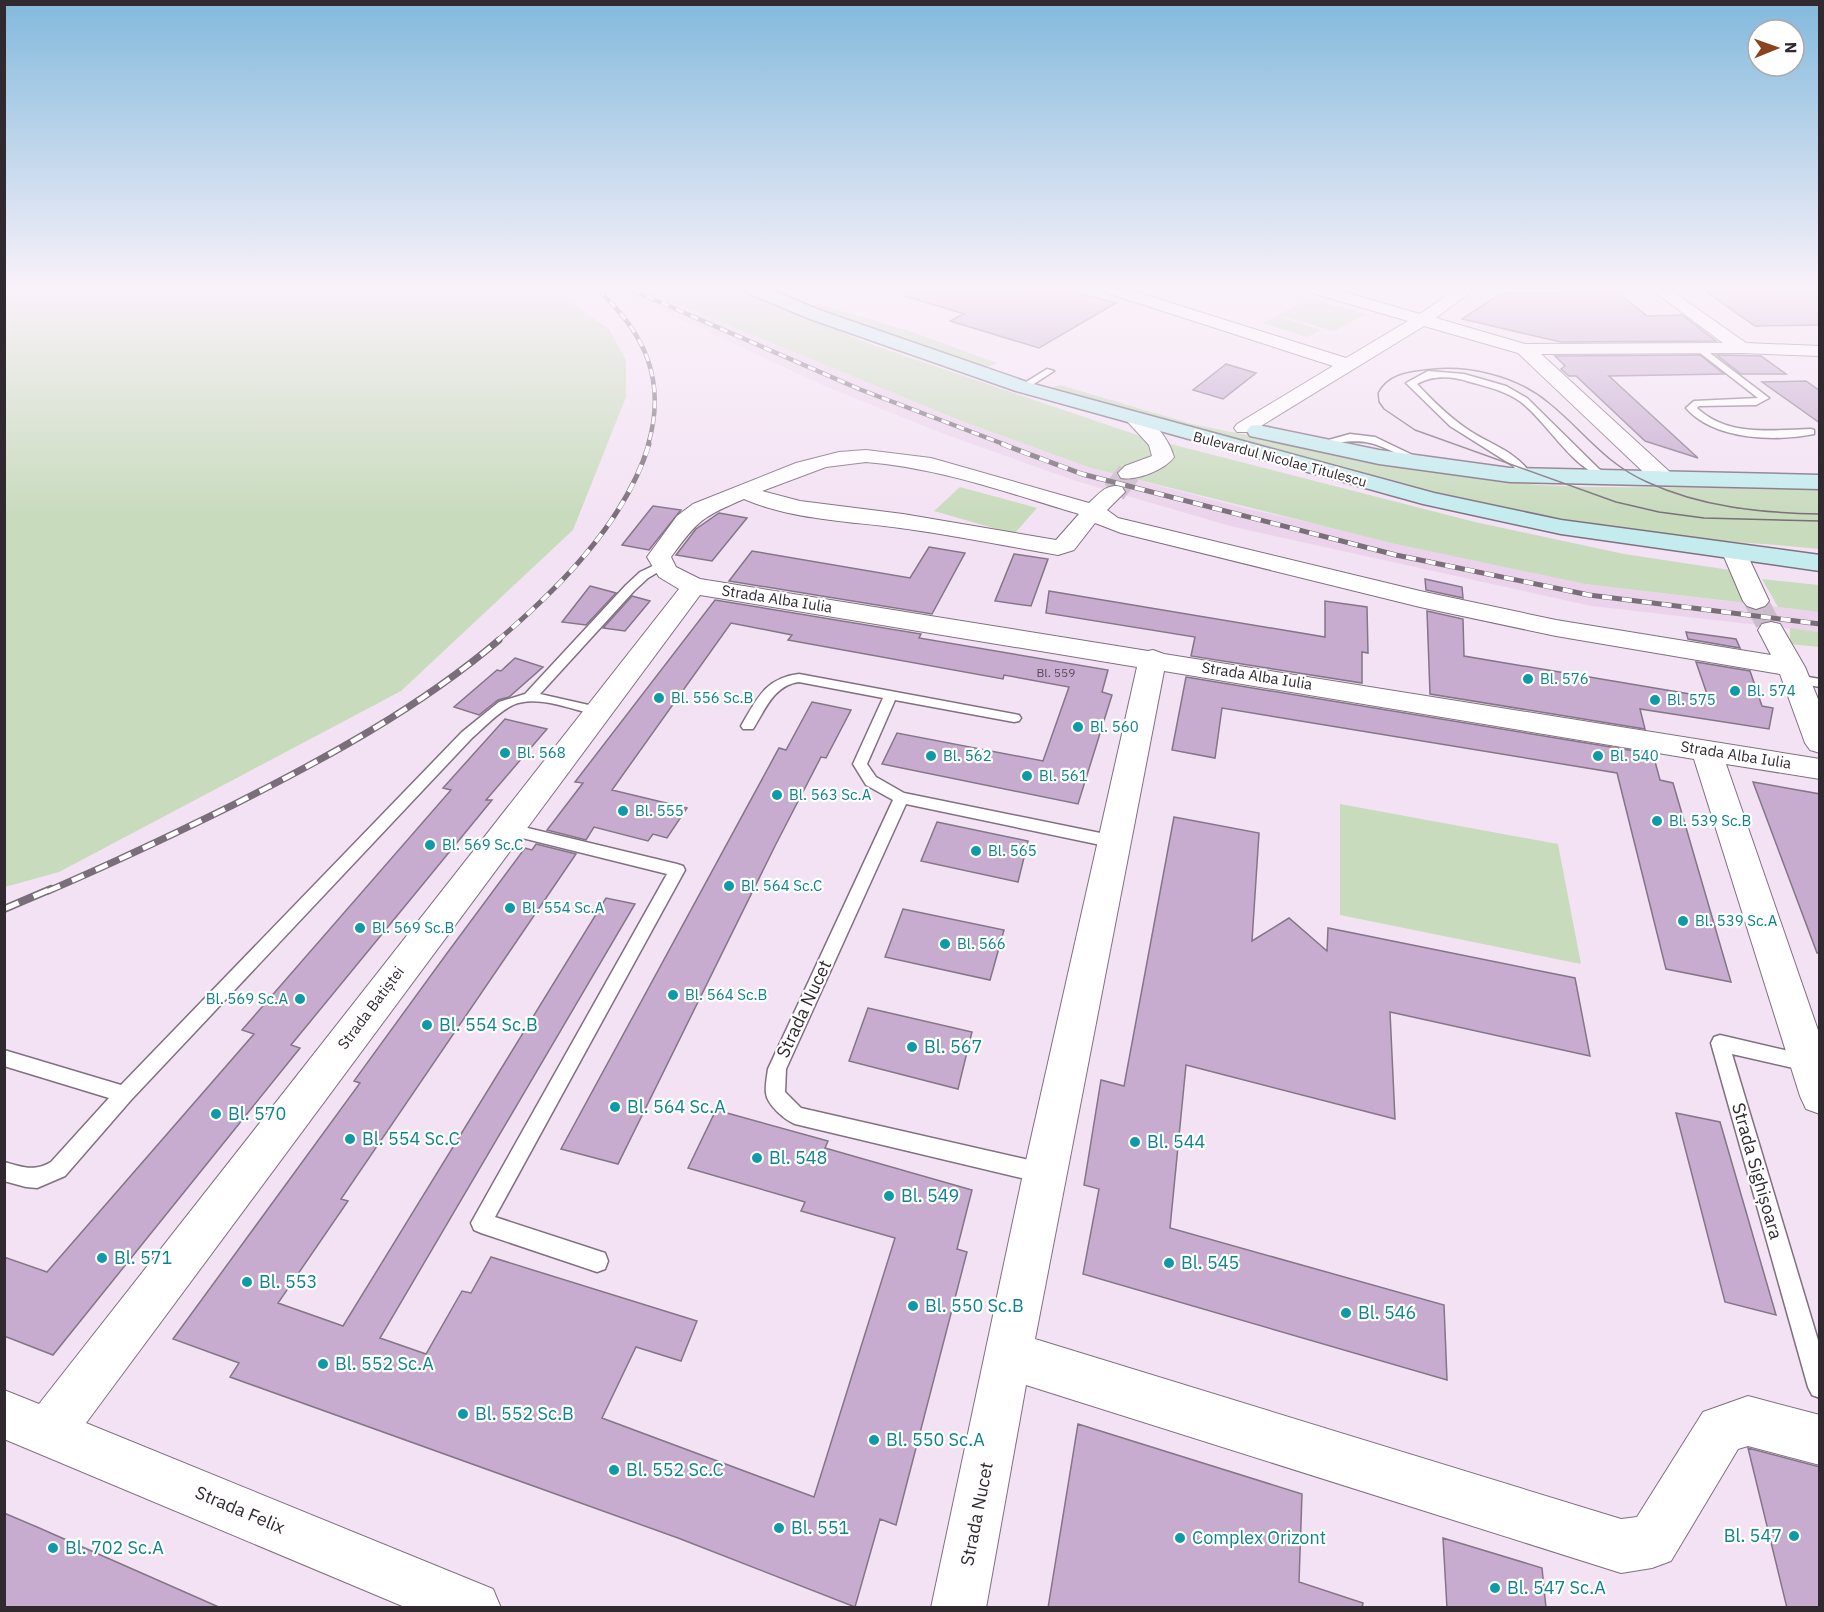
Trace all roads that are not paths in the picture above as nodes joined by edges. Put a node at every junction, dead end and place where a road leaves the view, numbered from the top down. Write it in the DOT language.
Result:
graph roads {
  1 [pos="960,365"];
  2 [pos="1028,365"];
  3 [pos="1348,365"];
  4 [pos="1541,365"];
  5 [pos="1722,365"];
  6 [pos="1050,371"];
  7 [pos="1071,378"];
  8 [pos="1092,385"];
  9 [pos="1023,387"];
  10 [pos="1136,420"];
  11 [pos="1245,428"];
  12 [pos="1811,432"];
  13 [pos="1129,473"];
  14 [pos="1510,475"];
  15 [pos="1613,478"];
  16 [pos="1664,479"];
  17 [pos="1820,482"];
  18 [pos="744,491"];
  19 [pos="1114,492"];
  20 [pos="1093,511"];
  21 [pos="1734,552"];
  22 [pos="1820,562"];
  23 [pos="661,566"];
  24 [pos="694,586"];
  25 [pos="1756,601"];
  26 [pos="1771,630"];
  27 [pos="1153,658"];
  28 [pos="1802,676"];
  29 [pos="891,694"];
  30 [pos="529,698"];
  31 [pos="597,711"];
  32 [pos="1014,718"];
  33 [pos="748,726"];
  34 [pos="1820,743"];
  35 [pos="1706,750"];
  36 [pos="1820,769"];
  37 [pos="901,798"];
  38 [pos="507,829"];
  39 [pos="1115,842"];
  40 [pos="4,1058"];
  41 [pos="1814,1080"];
  42 [pos="124,1094"];
  43 [pos="4,1171"];
  44 [pos="1044,1174"];
  45 [pos="597,1261"];
  46 [pos="1008,1355"];
  47 [pos="1820,1387"];
  48 [pos="27,1422"];
  49 [pos="1820,1440"];
  50 [pos="474,1608"];
  51 [pos="958,1608"];
  1 -- 9 [label="main road, Bulevardul Nicolae Titulescu"];
  2 -- 6 [label="main road"];
  3 -- 11 [label="street"];
  4 -- 16 [label="street"];
  5 -- 12 [label="lane"];
  6 -- 7 [label="main road"];
  6 -- 9 [label="lane"];
  8 -- 11 [label="main road, Bulevardul Nicolae Titulescu"];
  9 -- 10 [label="main road, Bulevardul Nicolae Titulescu"];
  10 -- 13 [label="street"];
  10 -- 21 [label="main road, Bulevardul Nicolae Titulescu"];
  11 -- 14 [label="main road, Bulevardul Nicolae Titulescu"];
  14 -- 15 [label="main road, Bulevardul Nicolae Titulescu"];
  14 -- 15 [label="lane"];
  15 -- 16 [label="main road, Bulevardul Nicolae Titulescu"];
  16 -- 17 [label="main road, Bulevardul Nicolae Titulescu"];
  18 -- 20 [label="street"];
  18 -- 20 [label="street"];
  18 -- 23 [label="street"];
  19 -- 20 [label="street"];
  20 -- 28 [label="street"];
  21 -- 22 [label="main road, Bulevardul Nicolae Titulescu"];
  21 -- 25 [label="street"];
  23 -- 24 [label="street, Strada Alba Iulia"];
  23 -- 30 [label="lane"];
  24 -- 27 [label="street, Strada Alba Iulia"];
  24 -- 31 [label="street, Strada Batiștei"];
  26 -- 28 [label="street"];
  27 -- 35 [label="street, Strada Alba Iulia"];
  27 -- 39 [label="street, Strada Nucet"];
  28 -- 34 [label="street"];
  29 -- 32 [label="lane"];
  29 -- 33 [label="lane"];
  29 -- 37 [label="lane"];
  30 -- 31 [label="lane"];
  30 -- 42 [label="lane"];
  31 -- 38 [label="street, Strada Batiștei"];
  35 -- 36 [label="street, Strada Alba Iulia"];
  35 -- 41 [label="street, Strada Sighișoara"];
  37 -- 39 [label="lane"];
  37 -- 44 [label="lane, Strada Nucet"];
  38 -- 45 [label="lane"];
  38 -- 48 [label="street, Strada Batiștei"];
  39 -- 44 [label="street, Strada Nucet"];
  40 -- 42 [label="lane"];
  41 -- 47 [label="lane, Strada Sighișoara"];
  42 -- 43 [label="lane"];
  44 -- 46 [label="street, Strada Nucet"];
  46 -- 49 [label="street"];
  46 -- 51 [label="street, Strada Nucet"];
  48 -- 50 [label="street, Strada Felix"];
}
